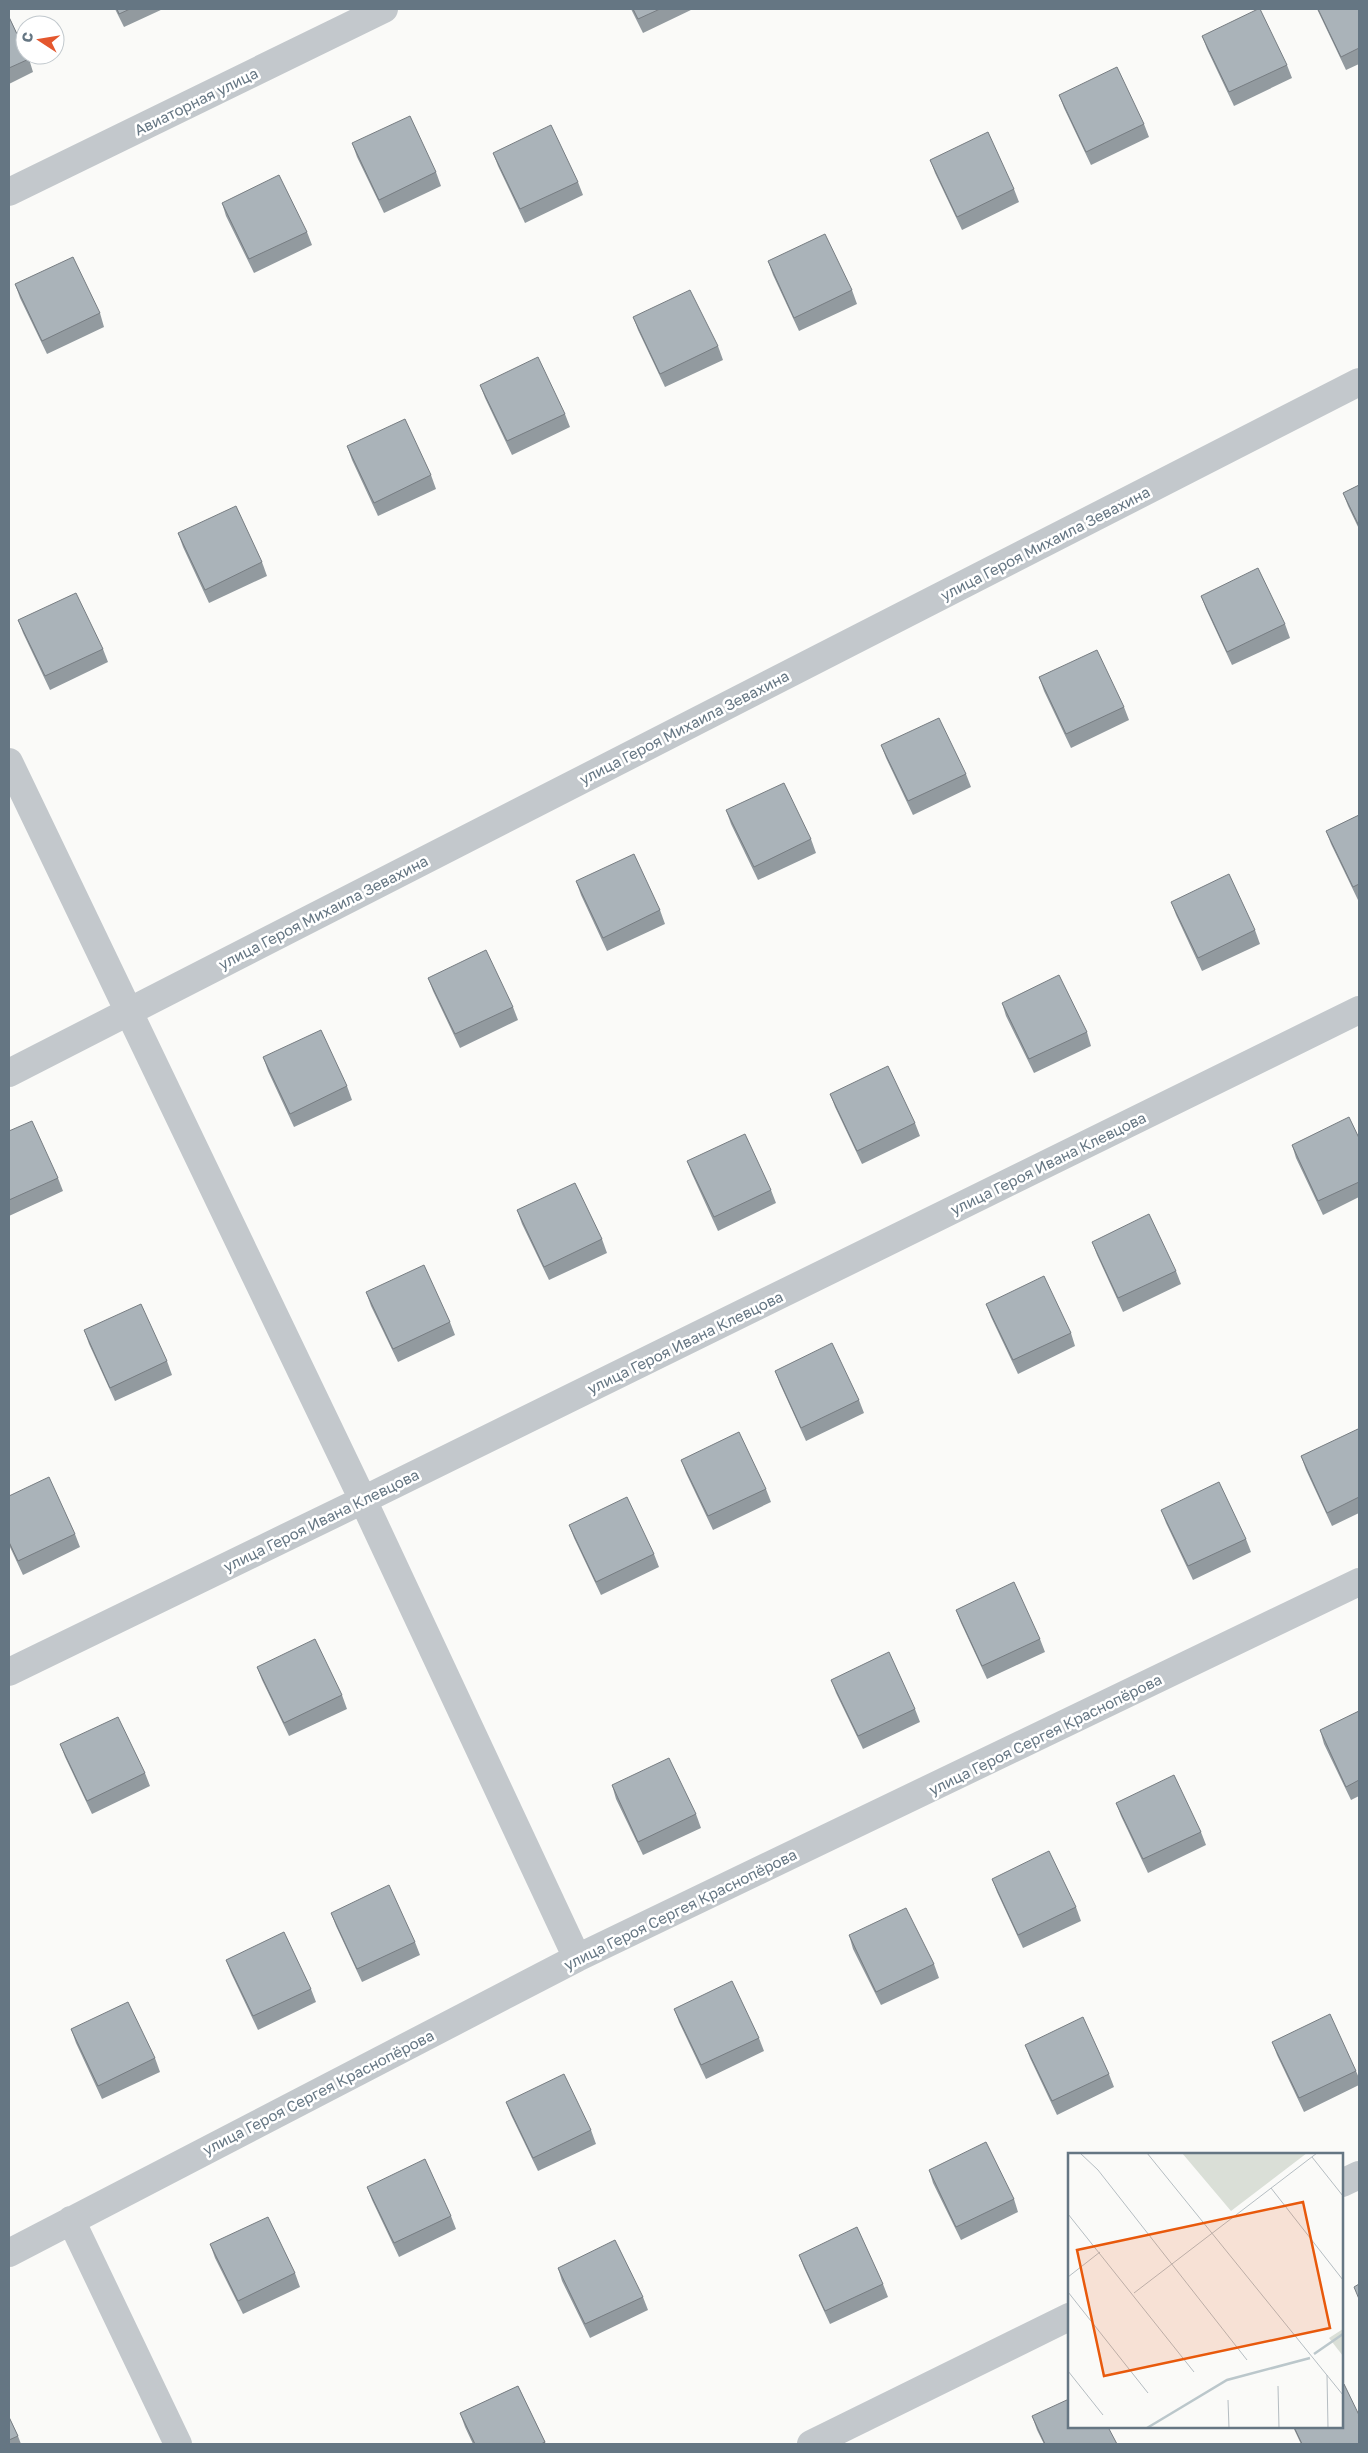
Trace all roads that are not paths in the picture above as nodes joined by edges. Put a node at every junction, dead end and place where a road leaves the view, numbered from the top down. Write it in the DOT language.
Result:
graph roads {
  1 [pos="384,9"];
  2 [pos="9,192"];
  3 [pos="1359,382"];
  4 [pos="9,762"];
  5 [pos="1359,1010"];
  6 [pos="129,1011"];
  7 [pos="9,1072"];
  8 [pos="363,1500"];
  9 [pos="1359,1582"];
  10 [pos="9,1672"];
  11 [pos="577,1958"];
  12 [pos="1359,2175"];
  13 [pos="1343,2183"];
  14 [pos="71,2220"];
  15 [pos="9,2253"];
  16 [pos="1068,2317"];
  17 [pos="178,2444"];
  18 [pos="811,2444"];
  1 -- 2 [label="street, Авиаторная улица"];
  3 -- 6 [label="street, улица Героя Михаила Зевахина"];
  4 -- 6 [label="street"];
  5 -- 8 [label="street, улица Героя Ивана Клевцова"];
  6 -- 7 [label="street, улица Героя Михаила Зевахина"];
  6 -- 8 [label="street"];
  8 -- 10 [label="street, улица Героя Ивана Клевцова"];
  8 -- 11 [label="street"];
  9 -- 11 [label="street, улица Героя Сергея Краснопёрова"];
  11 -- 14 [label="street, улица Героя Сергея Краснопёрова"];
  12 -- 13 [label="street"];
  14 -- 15 [label="street, улица Героя Сергея Краснопёрова"];
  14 -- 17 [label="street"];
  16 -- 18 [label="street"];
}
